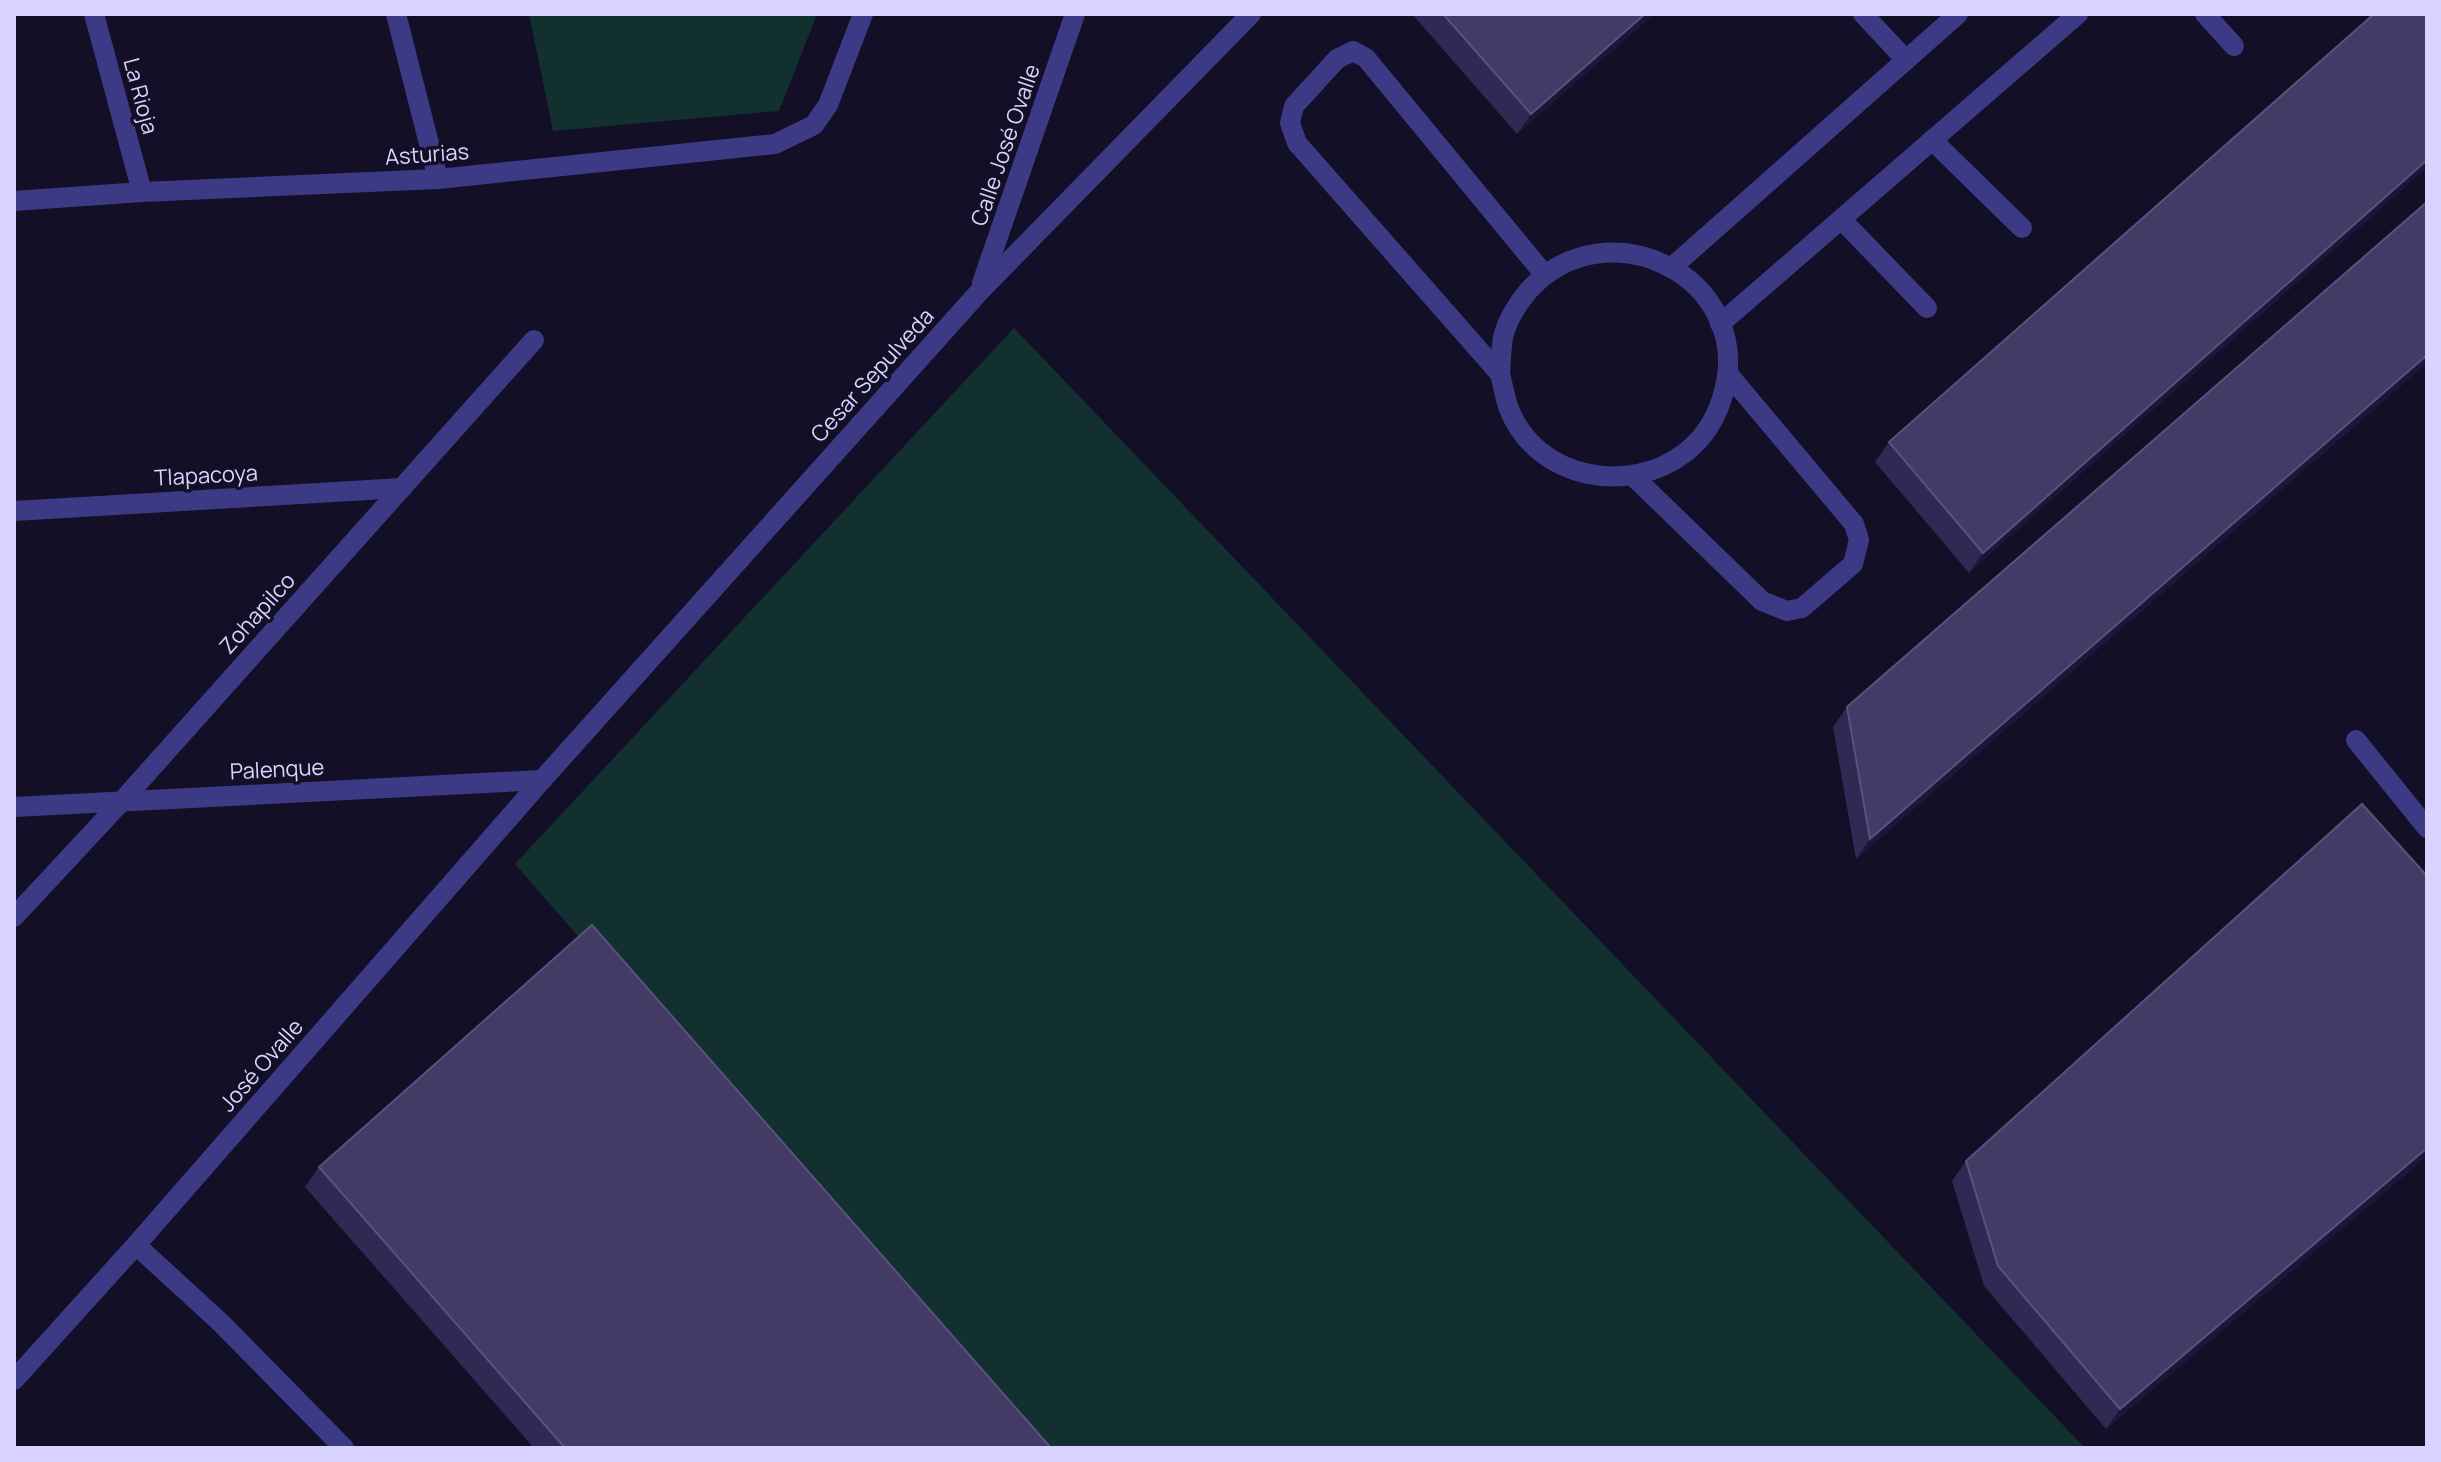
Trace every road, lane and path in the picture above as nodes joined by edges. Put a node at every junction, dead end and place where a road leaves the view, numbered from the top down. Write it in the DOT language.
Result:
graph roads {
  1 [pos="94,14"];
  2 [pos="396,14"];
  3 [pos="863,14"];
  4 [pos="1075,14"];
  5 [pos="1251,14"];
  6 [pos="1863,14"];
  7 [pos="1958,14"];
  8 [pos="2078,14"];
  9 [pos="2205,14"];
  10 [pos="2234,46"];
  11 [pos="1906,60"];
  12 [pos="1932,140"];
  13 [pos="438,179"];
  14 [pos="142,192"];
  15 [pos="14,201"];
  16 [pos="1841,219"];
  17 [pos="2022,228"];
  18 [pos="1671,268"];
  19 [pos="1544,274"];
  20 [pos="980,291"];
  21 [pos="1927,308"];
  22 [pos="1720,324"];
  23 [pos="534,340"];
  24 [pos="1500,374"];
  25 [pos="1729,375"];
  26 [pos="1634,477"];
  27 [pos="402,488"];
  28 [pos="14,511"];
  29 [pos="2356,740"];
  30 [pos="542,780"];
  31 [pos="122,801"];
  32 [pos="14,807"];
  33 [pos="2427,828"];
  34 [pos="14,917"];
  35 [pos="136,1245"];
  36 [pos="14,1380"];
  37 [pos="344,1448"];
  1 -- 14 [label="street, La Rioja"];
  2 -- 13 [label="street"];
  3 -- 13 [label="street, Asturias"];
  4 -- 20 [label="street, Calle José Ovalle"];
  5 -- 20 [label="street, Cesar Sepulveda"];
  6 -- 11 [label="street"];
  7 -- 11 [label="street"];
  8 -- 12 [label="street"];
  9 -- 10 [label="street"];
  11 -- 18 [label="street"];
  12 -- 16 [label="street"];
  12 -- 17 [label="street"];
  13 -- 14 [label="street, Asturias"];
  14 -- 15 [label="street, Asturias"];
  16 -- 21 [label="street"];
  16 -- 22 [label="street"];
  18 -- 19 [label="street"];
  18 -- 22 [label="street"];
  19 -- 24 [label="street"];
  19 -- 24 [label="street"];
  20 -- 30 [label="street, Cesar Sepulveda"];
  22 -- 25 [label="street"];
  23 -- 27 [label="street, Zohapilco"];
  24 -- 26 [label="street"];
  25 -- 26 [label="street"];
  25 -- 26 [label="street"];
  27 -- 28 [label="street, Tlapacoya"];
  27 -- 31 [label="street, Zohapilco"];
  29 -- 33 [label="street"];
  30 -- 31 [label="street, Palenque"];
  30 -- 35 [label="street, José Ovalle"];
  31 -- 32 [label="street, Palenque"];
  31 -- 34 [label="street, Zohapilco"];
  35 -- 36 [label="street, José Ovalle"];
  35 -- 37 [label="street"];
}
